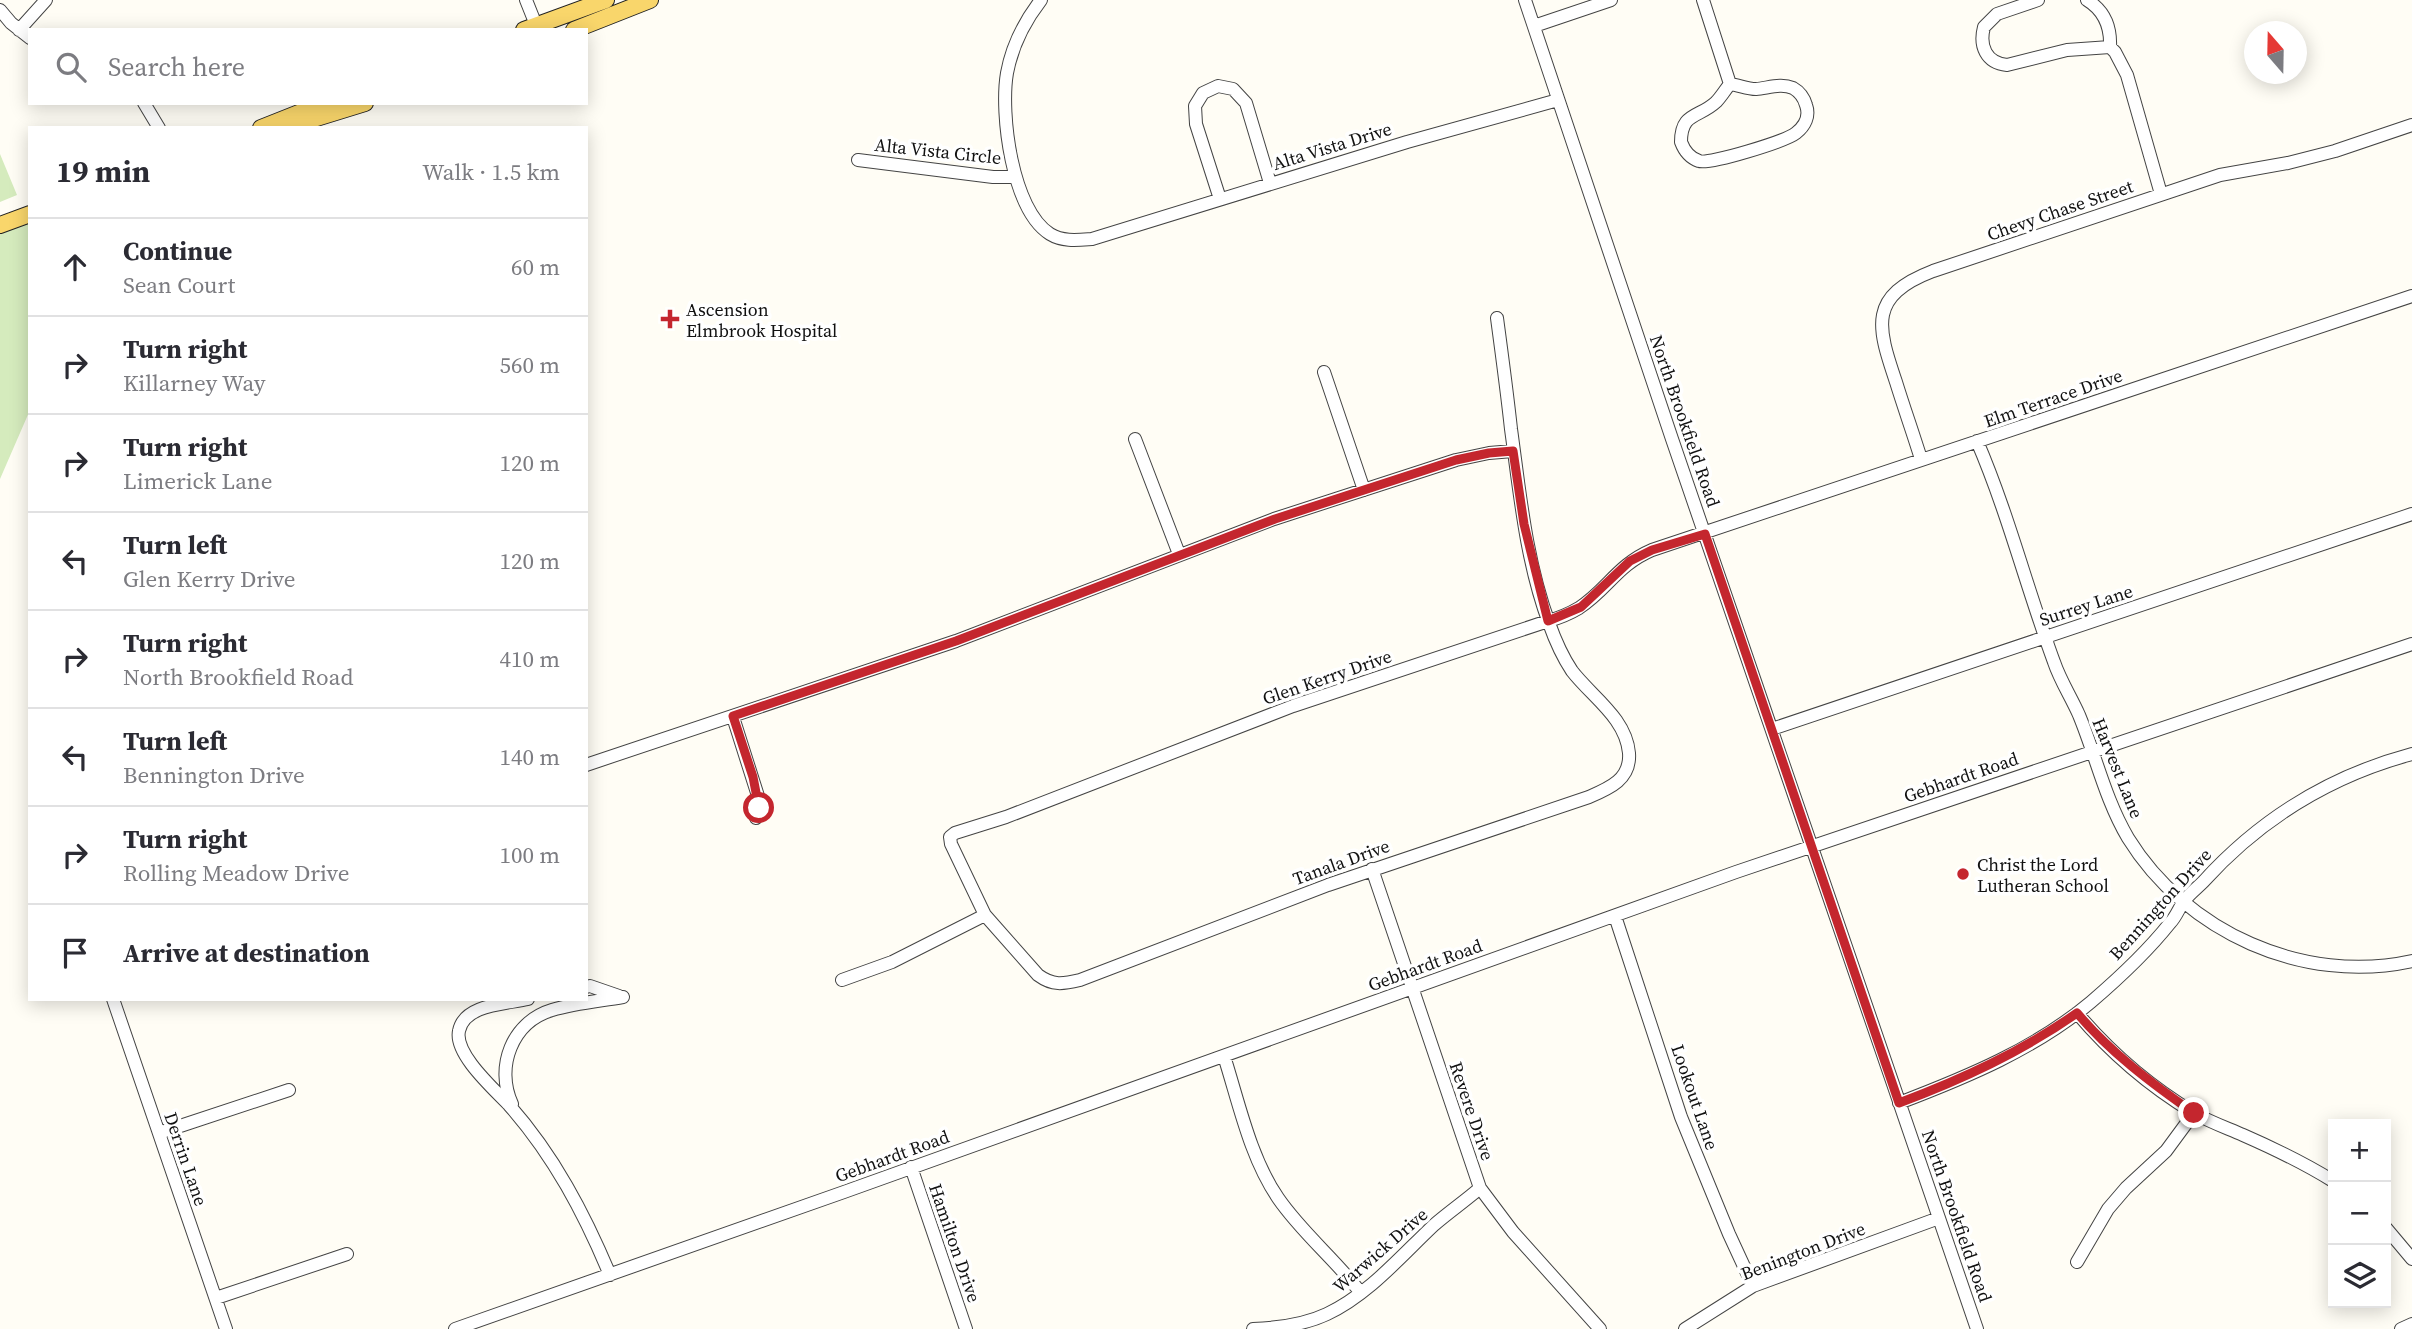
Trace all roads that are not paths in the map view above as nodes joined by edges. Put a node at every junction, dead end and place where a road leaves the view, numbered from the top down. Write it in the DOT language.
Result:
graph roads {
  1 [pos="46,0"];
  2 [pos="526,0"];
  3 [pos="606,0"];
  4 [pos="650,0"];
  5 [pos="1041,0"];
  6 [pos="1525,0"];
  7 [pos="1611,0"];
  8 [pos="1703,0"];
  9 [pos="2038,0"];
  10 [pos="2087,0"];
  11 [pos="0,10"];
  12 [pos="1534,26"];
  13 [pos="533,28"];
  14 [pos="579,28"];
  15 [pos="24,34"];
  16 [pos="2110,47"];
  17 [pos="1730,84"];
  18 [pos="1558,100"];
  19 [pos="145,105"];
  20 [pos="319,105"];
  21 [pos="359,105"];
  22 [pos="2412,125"];
  23 [pos="158,126"];
  24 [pos="266,126"];
  25 [pos="290,126"];
  26 [pos="858,160"];
  27 [pos="1016,177"];
  28 [pos="1270,183"];
  29 [pos="2161,194"];
  30 [pos="1220,199"];
  31 [pos="28,215"];
  32 [pos="0,225"];
  33 [pos="2412,296"];
  34 [pos="1497,318"];
  35 [pos="1324,372"];
  36 [pos="1135,439"];
  37 [pos="1977,441"];
  38 [pos="1513,451"];
  39 [pos="1921,459"];
  40 [pos="1364,490"];
  41 [pos="2412,514"];
  42 [pos="1705,534"];
  43 [pos="1179,554"];
  44 [pos="1548,621"];
  45 [pos="2045,638"];
  46 [pos="2412,645"];
  47 [pos="733,716"];
  48 [pos="1772,729"];
  49 [pos="2091,751"];
  50 [pos="2412,754"];
  51 [pos="588,764"];
  52 [pos="756,818"];
  53 [pos="1812,846"];
  54 [pos="1372,869"];
  55 [pos="2183,902"];
  56 [pos="985,915"];
  57 [pos="1615,916"];
  58 [pos="2412,961"];
  59 [pos="842,980"];
  60 [pos="588,986"];
  61 [pos="1411,988"];
  62 [pos="114,1001"];
  63 [pos="519,1001"];
  64 [pos="2077,1013"];
  65 [pos="1224,1056"];
  66 [pos="289,1090"];
  67 [pos="1899,1103"];
  68 [pos="516,1113"];
  69 [pos="2194,1113"];
  70 [pos="159,1133"];
  71 [pos="911,1167"];
  72 [pos="2328,1178"];
  73 [pos="1480,1188"];
  74 [pos="1939,1218"];
  75 [pos="2391,1234"];
  76 [pos="347,1254"];
  77 [pos="2412,1259"];
  78 [pos="2077,1262"];
  79 [pos="610,1275"];
  80 [pos="1753,1286"];
  81 [pos="1360,1292"];
  82 [pos="216,1298"];
  83 [pos="485,1324"];
  84 [pos="2412,1324"];
  85 [pos="226,1329"];
  86 [pos="455,1329"];
  87 [pos="966,1329"];
  88 [pos="1253,1329"];
  89 [pos="1600,1329"];
  90 [pos="1685,1329"];
  91 [pos="1977,1329"];
  92 [pos="2401,1329"];
  1 -- 15 [label="street"];
  2 -- 13 [label="street"];
  3 -- 13 [label="main road"];
  4 -- 14 [label="main road"];
  5 -- 27 [label="street, Alta Vista Drive"];
  6 -- 12 [label="street, North Brookfield Road"];
  7 -- 12 [label="street"];
  8 -- 17 [label="street"];
  9 -- 16 [label="street"];
  10 -- 16 [label="street"];
  11 -- 15 [label="street"];
  12 -- 18 [label="street, North Brookfield Road"];
  16 -- 29 [label="street"];
  17 -- 17 [label="street"];
  18 -- 28 [label="street, Alta Vista Drive"];
  18 -- 42 [label="street, North Brookfield Road"];
  19 -- 23 [label="street"];
  20 -- 24 [label="main road"];
  21 -- 25 [label="main road"];
  22 -- 29 [label="street, Chevy Chase Street"];
  26 -- 27 [label="street, Alta Vista Circle"];
  27 -- 30 [label="street, Alta Vista Drive"];
  28 -- 30 [label="street, Alta Vista Drive"];
  28 -- 30 [label="street"];
  29 -- 39 [label="street, Chevy Chase Street"];
  31 -- 32 [label="main road"];
  33 -- 37 [label="street, Elm Terrace Drive"];
  34 -- 38 [label="street"];
  35 -- 40 [label="street"];
  36 -- 43 [label="street"];
  37 -- 39 [label="street, Elm Terrace Drive"];
  37 -- 45 [label="street, Harvest Lane"];
  38 -- 40 [label="street"];
  38 -- 44 [label="street"];
  39 -- 42 [label="street, Elm Terrace Drive"];
  40 -- 43 [label="street"];
  41 -- 45 [label="street, Surrey Lane"];
  42 -- 44 [label="street, Glen Kerry Drive"];
  42 -- 48 [label="street, North Brookfield Road"];
  43 -- 47 [label="street"];
  44 -- 54 [label="street, Tanala Drive"];
  44 -- 56 [label="street, Glen Kerry Drive"];
  45 -- 48 [label="street, Surrey Lane"];
  45 -- 49 [label="street, Harvest Lane"];
  46 -- 49 [label="street, Gebhardt Road"];
  47 -- 51 [label="street"];
  47 -- 52 [label="street"];
  48 -- 53 [label="street, North Brookfield Road"];
  49 -- 53 [label="street, Gebhardt Road"];
  49 -- 55 [label="street, Harvest Lane"];
  50 -- 55 [label="street, Bennington Drive"];
  53 -- 57 [label="street, Gebhardt Road"];
  53 -- 67 [label="street, North Brookfield Road"];
  54 -- 56 [label="street, Tanala Drive"];
  54 -- 61 [label="street, Revere Drive"];
  55 -- 58 [label="street, Harvest Lane"];
  55 -- 64 [label="street, Bennington Drive"];
  56 -- 59 [label="street"];
  57 -- 61 [label="street, Gebhardt Road"];
  57 -- 80 [label="street, Lookout Lane"];
  60 -- 68 [label="street"];
  61 -- 65 [label="street, Gebhardt Road"];
  61 -- 73 [label="street, Revere Drive"];
  62 -- 70 [label="street, Derrin Lane"];
  63 -- 68 [label="street"];
  64 -- 67 [label="street, Bennington Drive"];
  64 -- 69 [label="street"];
  65 -- 71 [label="street, Gebhardt Road"];
  65 -- 81 [label="street"];
  66 -- 70 [label="street"];
  67 -- 74 [label="street, North Brookfield Road"];
  68 -- 79 [label="street"];
  69 -- 72 [label="street"];
  69 -- 78 [label="street"];
  70 -- 82 [label="street, Derrin Lane"];
  71 -- 79 [label="street, Gebhardt Road"];
  71 -- 87 [label="street, Hamilton Drive"];
  73 -- 81 [label="street, Warwick Drive"];
  73 -- 89 [label="street, Revere Drive"];
  74 -- 80 [label="street, Benington Drive"];
  74 -- 91 [label="street, North Brookfield Road"];
  75 -- 77 [label="street"];
  76 -- 82 [label="street"];
  79 -- 83 [label="street, Gebhardt Road"];
  80 -- 90 [label="street, Benington Drive"];
  81 -- 88 [label="street, Warwick Drive"];
  82 -- 85 [label="street, Derrin Lane"];
  83 -- 86 [label="street, Gebhardt Road"];
  84 -- 92 [label="street"];
}
